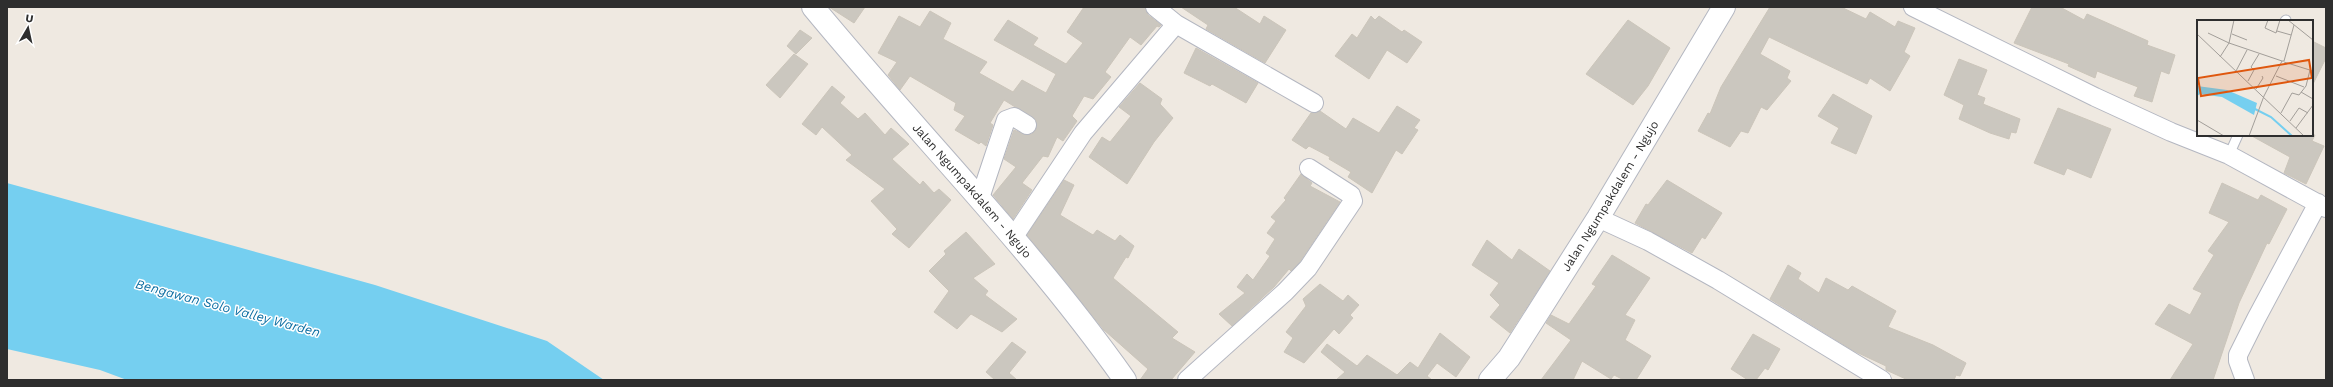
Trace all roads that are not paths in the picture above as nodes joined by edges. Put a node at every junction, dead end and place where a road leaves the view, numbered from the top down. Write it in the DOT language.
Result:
graph roads {
  1 [pos="813,7"];
  2 [pos="1155,7"];
  3 [pos="1724,7"];
  4 [pos="1913,7"];
  5 [pos="1176,24"];
  6 [pos="1314,103"];
  7 [pos="1027,125"];
  8 [pos="2238,136"];
  9 [pos="2229,155"];
  10 [pos="1309,168"];
  11 [pos="980,198"];
  12 [pos="2322,205"];
  13 [pos="1598,218"];
  14 [pos="1013,238"];
  15 [pos="1125,380"];
  16 [pos="1187,380"];
  17 [pos="1490,380"];
  18 [pos="1882,380"];
  19 [pos="2245,380"];
  1 -- 11 [label="street, Jalan Ngumpakdalem - Ngujo"];
  2 -- 5 [label="street"];
  3 -- 13 [label="street, Jalan Ngumpakdalem - Ngujo"];
  4 -- 9 [label="street"];
  5 -- 6 [label="street"];
  5 -- 14 [label="street"];
  7 -- 11 [label="street"];
  8 -- 9 [label="lane"];
  9 -- 12 [label="street"];
  10 -- 16 [label="street"];
  11 -- 14 [label="street, Jalan Ngumpakdalem - Ngujo"];
  12 -- 19 [label="street"];
  13 -- 17 [label="street, Jalan Ngumpakdalem - Ngujo"];
  13 -- 18 [label="street"];
  14 -- 15 [label="street, Jalan Ngumpakdalem - Ngujo"];
}
